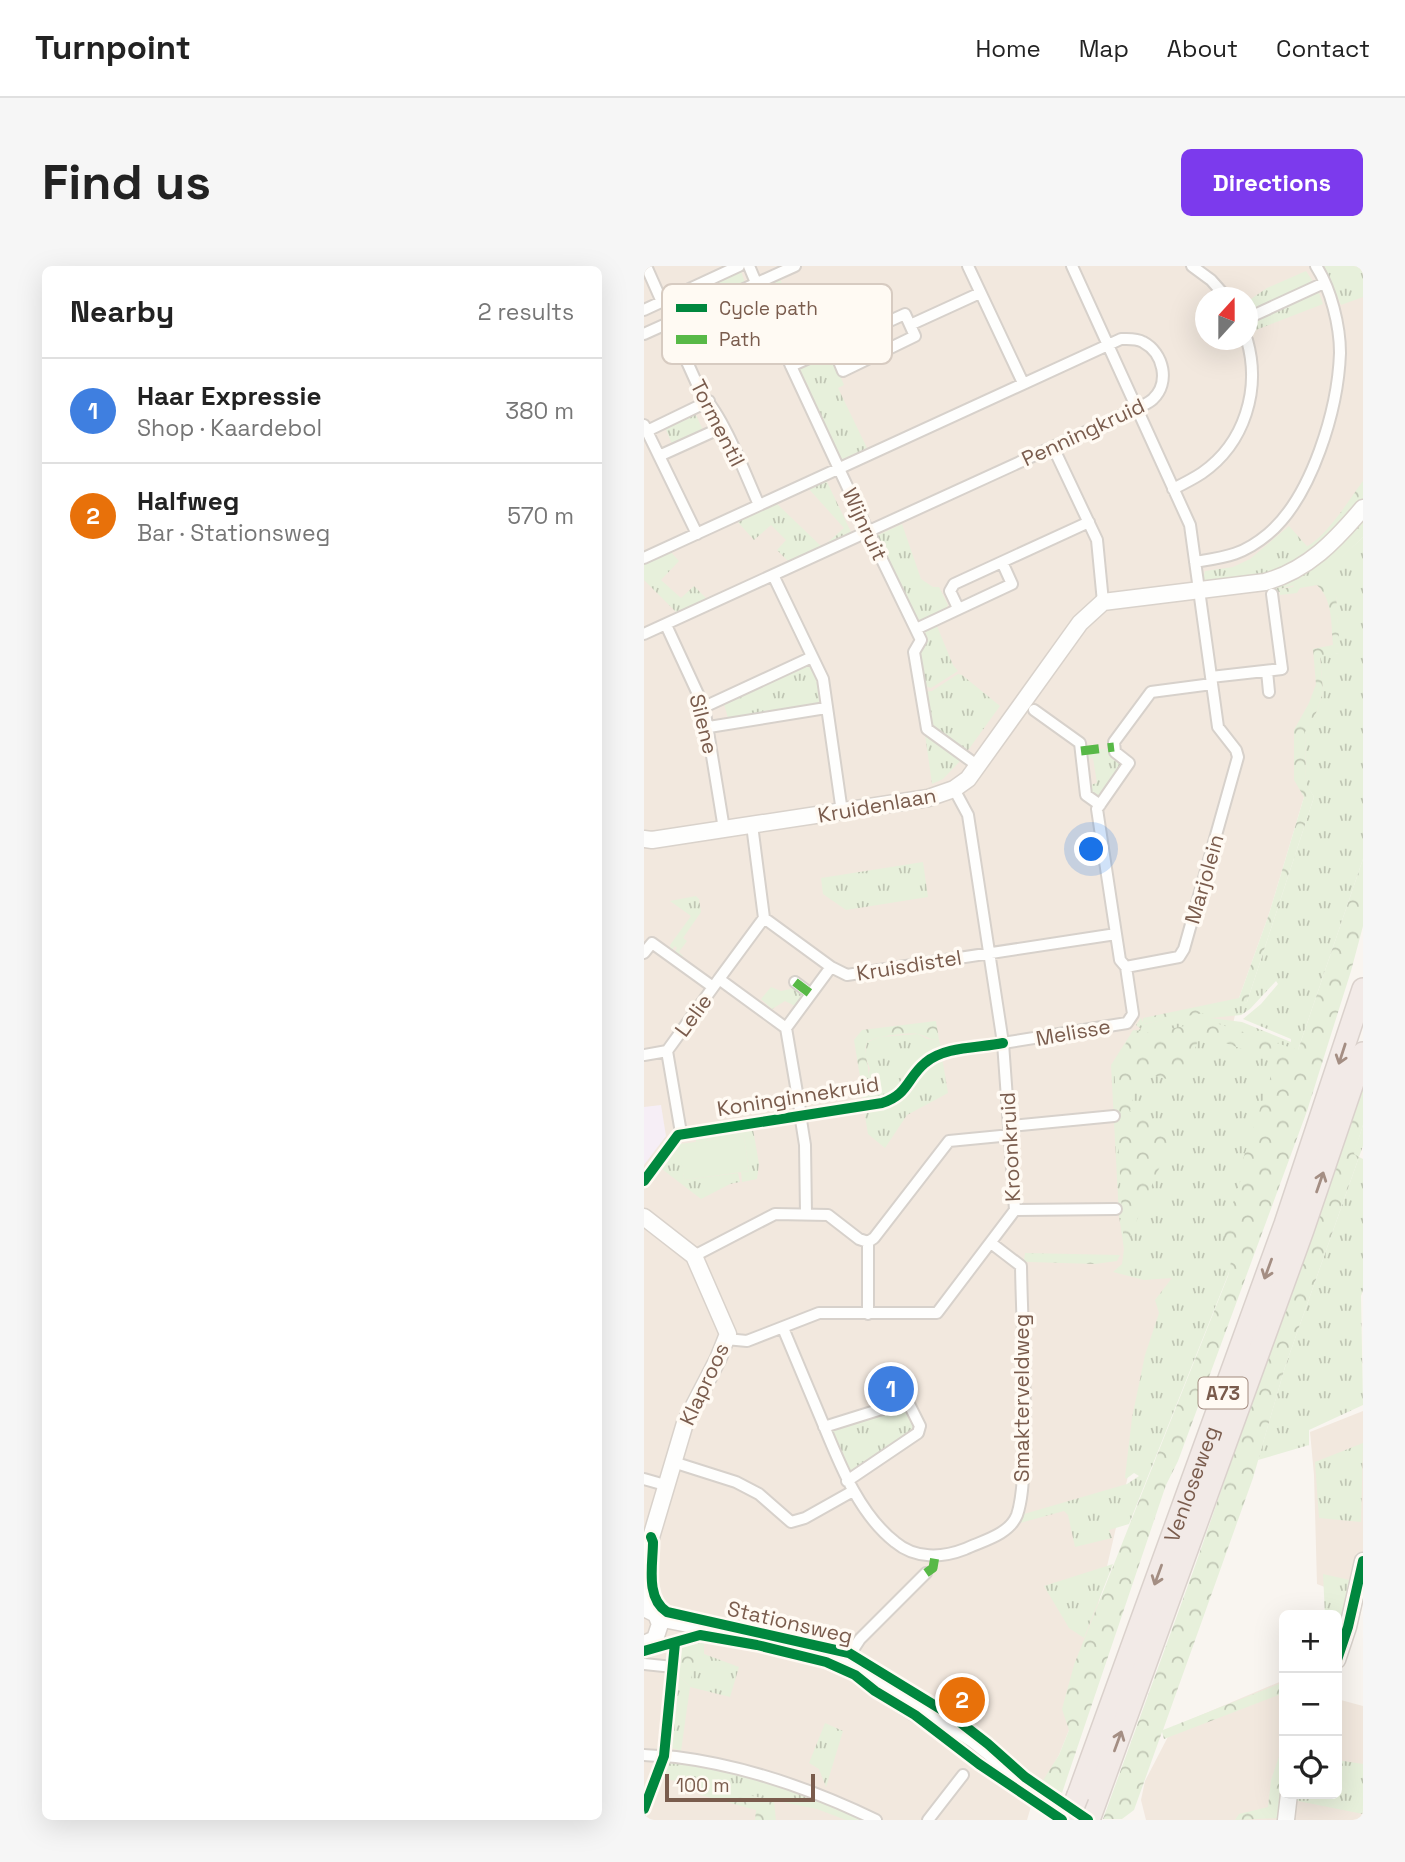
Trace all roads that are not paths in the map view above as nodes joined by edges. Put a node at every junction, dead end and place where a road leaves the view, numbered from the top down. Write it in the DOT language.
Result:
graph roads {
  1 [pos="646,266"];
  2 [pos="739,266"];
  3 [pos="749,266"];
  4 [pos="795,266"];
  5 [pos="968,266"];
  6 [pos="1072,266"];
  7 [pos="1192,266"];
  8 [pos="1315,266"];
  9 [pos="1324,283"];
  10 [pos="700,284"];
  11 [pos="754,284"];
  12 [pos="1217,287"];
  13 [pos="980,293"];
  14 [pos="662,302"];
  15 [pos="644,310"];
  16 [pos="1258,313"];
  17 [pos="892,320"];
  18 [pos="662,325"];
  19 [pos="910,325"];
  20 [pos="644,334"];
  21 [pos="1107,345"];
  22 [pos="892,347"];
  23 [pos="1250,350"];
  24 [pos="688,364"];
  25 [pos="795,364"];
  26 [pos="840,364"];
  27 [pos="857,364"];
  28 [pos="791,366"];
  29 [pos="1023,383"];
  30 [pos="709,401"];
  31 [pos="1138,408"];
  32 [pos="723,427"];
  33 [pos="645,428"];
  34 [pos="1052,447"];
  35 [pos="659,456"];
  36 [pos="839,468"];
  37 [pos="1173,489"];
  38 [pos="759,505"];
  39 [pos="1363,508"];
  40 [pos="1088,522"];
  41 [pos="868,531"];
  42 [pos="696,534"];
  43 [pos="644,558"];
  44 [pos="1002,562"];
  45 [pos="1195,562"];
  46 [pos="773,575"];
  47 [pos="1199,590"];
  48 [pos="1272,594"];
  49 [pos="1103,602"];
  50 [pos="958,608"];
  51 [pos="666,625"];
  52 [pos="916,629"];
  53 [pos="644,635"];
  54 [pos="812,657"];
  55 [pos="1267,671"];
  56 [pos="1212,681"];
  57 [pos="1269,692"];
  58 [pos="704,707"];
  59 [pos="826,708"];
  60 [pos="1034,710"];
  61 [pos="709,727"];
  62 [pos="978,766"];
  63 [pos="954,789"];
  64 [pos="1100,805"];
  65 [pos="842,811"];
  66 [pos="752,825"];
  67 [pos="724,829"];
  68 [pos="644,839"];
  69 [pos="764,918"];
  70 [pos="1116,934"];
  71 [pos="644,953"];
  72 [pos="989,954"];
  73 [pos="831,967"];
  74 [pos="1126,967"];
  75 [pos="795,982"];
  76 [pos="716,983"];
  77 [pos="1363,989"];
  78 [pos="811,994"];
  79 [pos="786,1028"];
  80 [pos="1003,1043"];
  81 [pos="667,1051"];
  82 [pos="1363,1053"];
  83 [pos="644,1055"];
  84 [pos="1114,1116"];
  85 [pos="680,1127"];
  86 [pos="1011,1130"];
  87 [pos="1116,1209"];
  88 [pos="1015,1210"];
  89 [pos="806,1214"];
  90 [pos="644,1217"];
  91 [pos="868,1242"];
  92 [pos="991,1243"];
  93 [pos="694,1256"];
  94 [pos="868,1314"];
  95 [pos="783,1328"];
  96 [pos="726,1339"];
  97 [pos="824,1427"];
  98 [pos="673,1462"];
  99 [pos="644,1479"];
  100 [pos="847,1480"];
  101 [pos="665,1485"];
  102 [pos="853,1491"];
  103 [pos="1363,1561"];
  104 [pos="644,1562"];
  105 [pos="926,1573"];
  106 [pos="644,1575"];
  107 [pos="652,1617"];
  108 [pos="644,1644"];
  109 [pos="1342,1645"];
  110 [pos="845,1662"];
  111 [pos="644,1664"];
  112 [pos="644,1755"];
  113 [pos="664,1756"];
  114 [pos="963,1775"];
  115 [pos="1288,1799"];
  116 [pos="1087,1807"];
  117 [pos="644,1809"];
  118 [pos="876,1820"];
  119 [pos="928,1820"];
  120 [pos="1068,1820"];
  121 [pos="1074,1820"];
  122 [pos="1286,1820"];
  1 -- 14 [label="street"];
  2 -- 10 [label="street"];
  3 -- 11 [label="street, Wijnruit"];
  4 -- 11 [label="street"];
  5 -- 13 [label="street"];
  6 -- 21 [label="street, Marjolein"];
  7 -- 12 [label="street"];
  8 -- 9 [label="street"];
  9 -- 16 [label="street"];
  9 -- 45 [label="street"];
  13 -- 19 [label="street"];
  13 -- 29 [label="street"];
  14 -- 15 [label="street"];
  17 -- 19 [label="street"];
  18 -- 20 [label="street"];
  19 -- 22 [label="street"];
  21 -- 29 [label="street, Penningkruid"];
  21 -- 31 [label="street, Marjolein"];
  21 -- 31 [label="street, Penningkruid"];
  23 -- 37 [label="street"];
  24 -- 30 [label="street, Tormentil"];
  25 -- 28 [label="street"];
  26 -- 27 [label="street"];
  28 -- 36 [label="street, Wijnruit"];
  29 -- 36 [label="street, Penningkruid"];
  30 -- 32 [label="street, Tormentil"];
  30 -- 33 [label="street"];
  31 -- 34 [label="street, Penningkruid"];
  31 -- 37 [label="street, Marjolein"];
  32 -- 35 [label="street"];
  32 -- 38 [label="street, Tormentil"];
  33 -- 35 [label="street"];
  34 -- 40 [label="street"];
  34 -- 41 [label="street, Penningkruid"];
  35 -- 42 [label="street"];
  36 -- 38 [label="street, Penningkruid"];
  36 -- 41 [label="street, Wijnruit"];
  37 -- 45 [label="street, Marjolein"];
  38 -- 42 [label="street, Penningkruid"];
  39 -- 47 [label="street"];
  40 -- 44 [label="street"];
  40 -- 49 [label="street"];
  41 -- 46 [label="street, Penningkruid"];
  41 -- 52 [label="street, Wijnruit"];
  42 -- 43 [label="street, Penningkruid"];
  44 -- 50 [label="street"];
  44 -- 50 [label="street"];
  45 -- 47 [label="street, Marjolein"];
  46 -- 51 [label="street, Penningkruid"];
  46 -- 54 [label="street"];
  47 -- 49 [label="street"];
  47 -- 56 [label="street, Marjolein"];
  48 -- 55 [label="street"];
  49 -- 62 [label="street, Kruidenlaan"];
  50 -- 52 [label="street"];
  51 -- 53 [label="street, Penningkruid"];
  51 -- 58 [label="street, Silene"];
  52 -- 62 [label="street, Wijnruit"];
  54 -- 58 [label="street"];
  54 -- 59 [label="street"];
  55 -- 56 [label="street"];
  55 -- 57 [label="street"];
  56 -- 64 [label="street"];
  56 -- 74 [label="street, Marjolein"];
  58 -- 61 [label="street, Silene"];
  59 -- 61 [label="street"];
  59 -- 65 [label="street"];
  60 -- 64 [label="street"];
  61 -- 67 [label="street, Silene"];
  62 -- 63 [label="street, Kruidenlaan"];
  63 -- 65 [label="street, Kruidenlaan"];
  63 -- 72 [label="street, Kroonkruid"];
  64 -- 70 [label="street"];
  65 -- 66 [label="street, Kruidenlaan"];
  66 -- 67 [label="street, Kruidenlaan"];
  66 -- 69 [label="street"];
  67 -- 68 [label="street, Kruidenlaan"];
  69 -- 73 [label="street"];
  69 -- 76 [label="street, Lelie"];
  70 -- 72 [label="street"];
  70 -- 74 [label="street"];
  71 -- 76 [label="street"];
  72 -- 73 [label="street, Kruisdistel"];
  72 -- 80 [label="street, Kroonkruid"];
  73 -- 78 [label="street"];
  74 -- 80 [label="street, Melisse"];
  75 -- 78 [label="street"];
  76 -- 79 [label="street"];
  76 -- 81 [label="street, Lelie"];
  77 -- 116 [label="highway, Venloseweg / A73, one-way"];
  78 -- 79 [label="street"];
  79 -- 89 [label="street"];
  80 -- 86 [label="street, Kroonkruid"];
  81 -- 83 [label="street, Lelie"];
  81 -- 85 [label="street, Lelie"];
  116 -- 82 [label="highway, Venloseweg / A73, one-way"];
  84 -- 86 [label="street"];
  86 -- 88 [label="street, Kroonkruid"];
  86 -- 91 [label="street"];
  87 -- 88 [label="street"];
  88 -- 92 [label="street, Kroonkruid"];
  89 -- 91 [label="street"];
  89 -- 93 [label="street"];
  90 -- 93 [label="street, Klaproos"];
  91 -- 94 [label="street"];
  92 -- 94 [label="street, Kroonkruid"];
  92 -- 102 [label="street, Smakterveldweg"];
  93 -- 96 [label="street, Klaproos"];
  94 -- 95 [label="street, Kroonkruid"];
  95 -- 96 [label="street, Kroonkruid"];
  95 -- 97 [label="street"];
  96 -- 98 [label="street, Klaproos"];
  97 -- 100 [label="street"];
  97 -- 100 [label="street"];
  98 -- 101 [label="street, Klaproos"];
  98 -- 102 [label="street"];
  99 -- 101 [label="street"];
  100 -- 102 [label="street"];
  101 -- 104 [label="street, Klaproos"];
  103 -- 109 [label="street"];
  105 -- 110 [label="street"];
  106 -- 107 [label="street"];
  107 -- 108 [label="street"];
  107 -- 110 [label="street, Stationsweg"];
  110 -- 121 [label="street, Stationsweg"];
  111 -- 113 [label="street"];
  112 -- 113 [label="street"];
  113 -- 117 [label="street"];
  113 -- 118 [label="street"];
  114 -- 119 [label="street"];
  115 -- 122 [label="street"];
  116 -- 120 [label="highway, Venloseweg / A73, bridge"];
}
